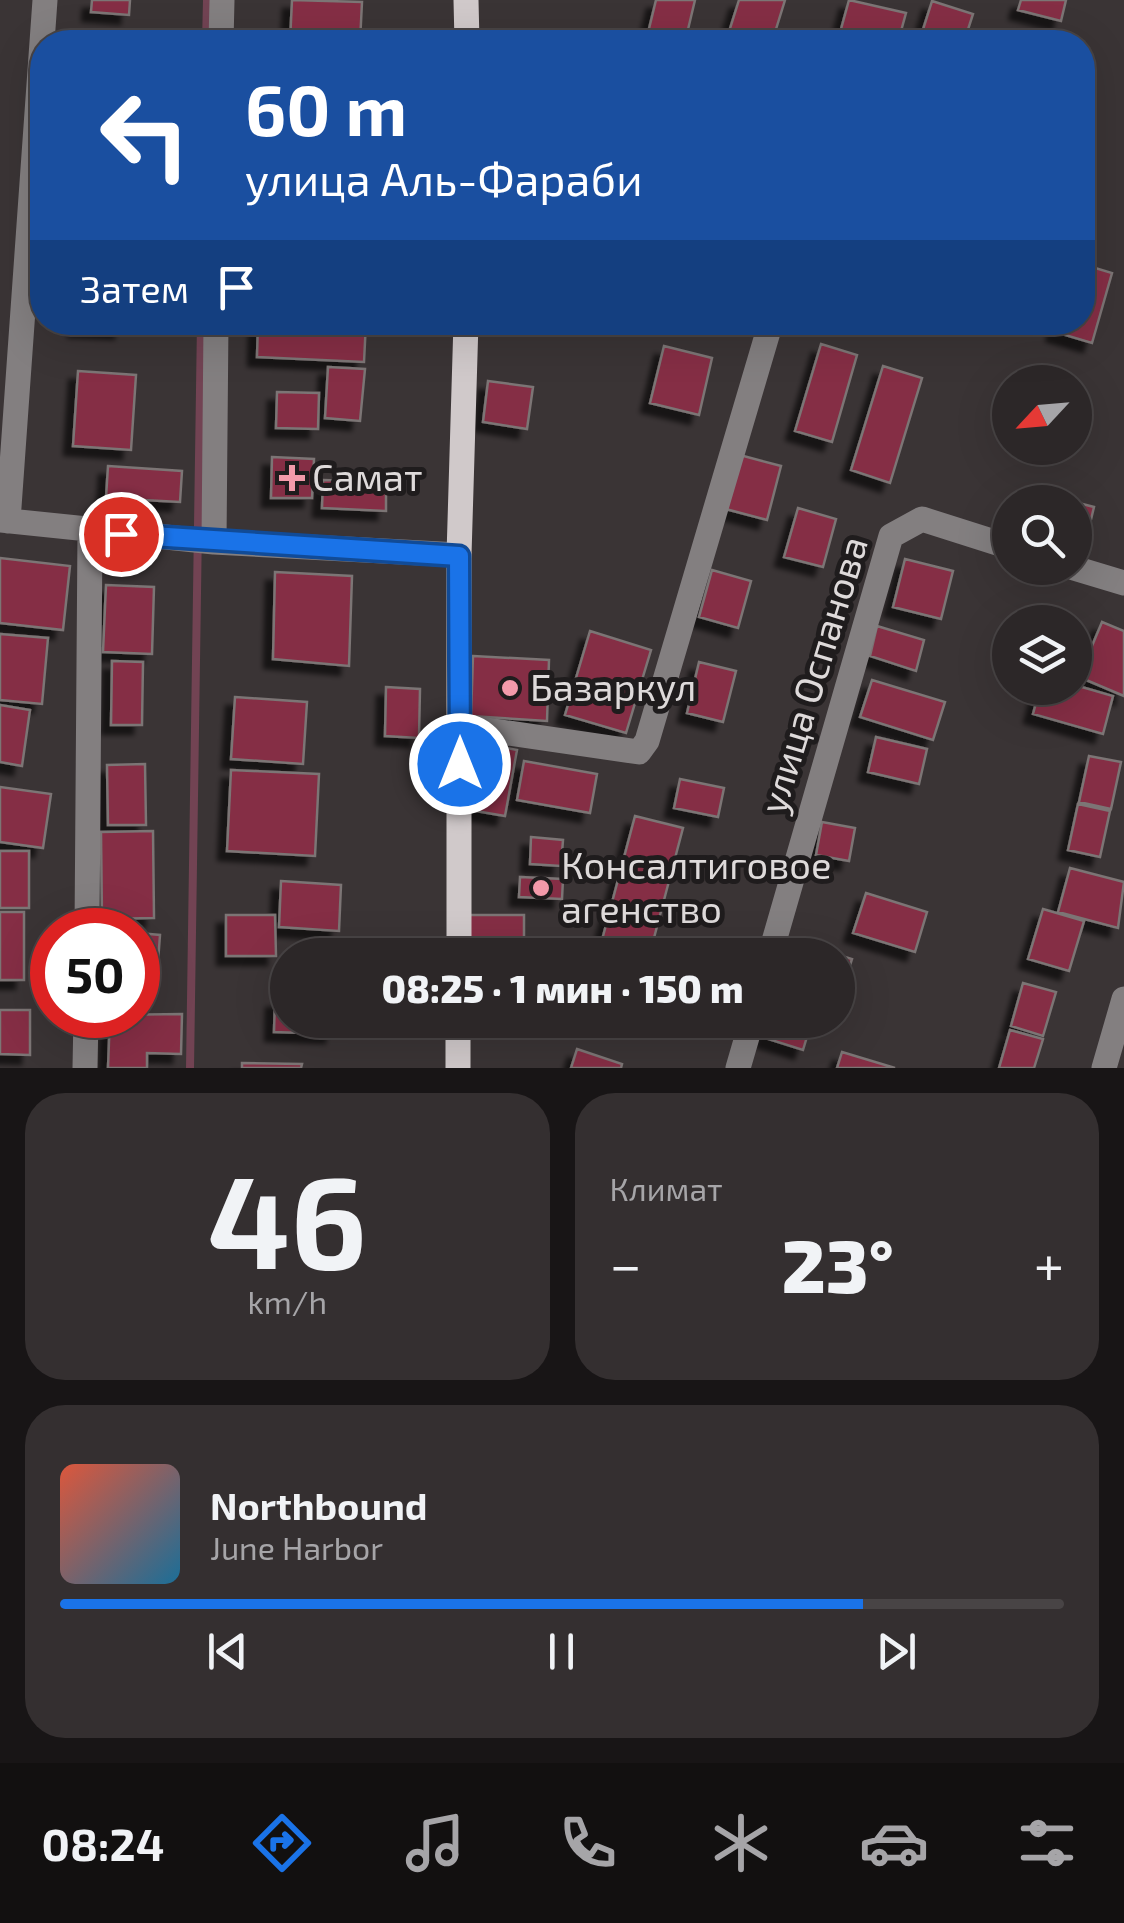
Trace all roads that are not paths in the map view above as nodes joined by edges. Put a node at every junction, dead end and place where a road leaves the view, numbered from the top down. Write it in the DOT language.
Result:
graph roads {
  1 [pos="45,0"];
  2 [pos="222,0"];
  3 [pos="466,0"];
  4 [pos="43,30"];
  5 [pos="221,30"];
  6 [pos="467,30"];
  7 [pos="30,190"];
  8 [pos="216,335"];
  9 [pos="466,335"];
  10 [pos="767,335"];
  11 [pos="4,520"];
  12 [pos="90,531"];
  13 [pos="214,542"];
  14 [pos="992,542"];
  15 [pos="459,556"];
  16 [pos="1092,573"];
  17 [pos="1124,583"];
  18 [pos="460,726"];
  19 [pos="86,908"];
  20 [pos="458,938"];
  21 [pos="775,938"];
  22 [pos="1124,999"];
  23 [pos="86,1038"];
  24 [pos="458,1038"];
  25 [pos="747,1038"];
  26 [pos="85,1068"];
  27 [pos="458,1068"];
  28 [pos="738,1068"];
  29 [pos="1104,1068"];
  1 -- 4 [label="street"];
  2 -- 5 [label="street"];
  3 -- 6 [label="main road"];
  7 -- 11 [label="street"];
  8 -- 13 [label="street"];
  9 -- 15 [label="main road"];
  10 -- 18 [label="street"];
  11 -- 12 [label="street"];
  12 -- 13 [label="street"];
  12 -- 19 [label="street"];
  13 -- 15 [label="street"];
  14 -- 21 [label="street, улица Оспанова"];
  15 -- 18 [label="main road"];
  16 -- 17 [label="street"];
  18 -- 20 [label="main road"];
  22 -- 29 [label="street"];
  23 -- 26 [label="street"];
  24 -- 27 [label="main road"];
  25 -- 28 [label="street"];
}
